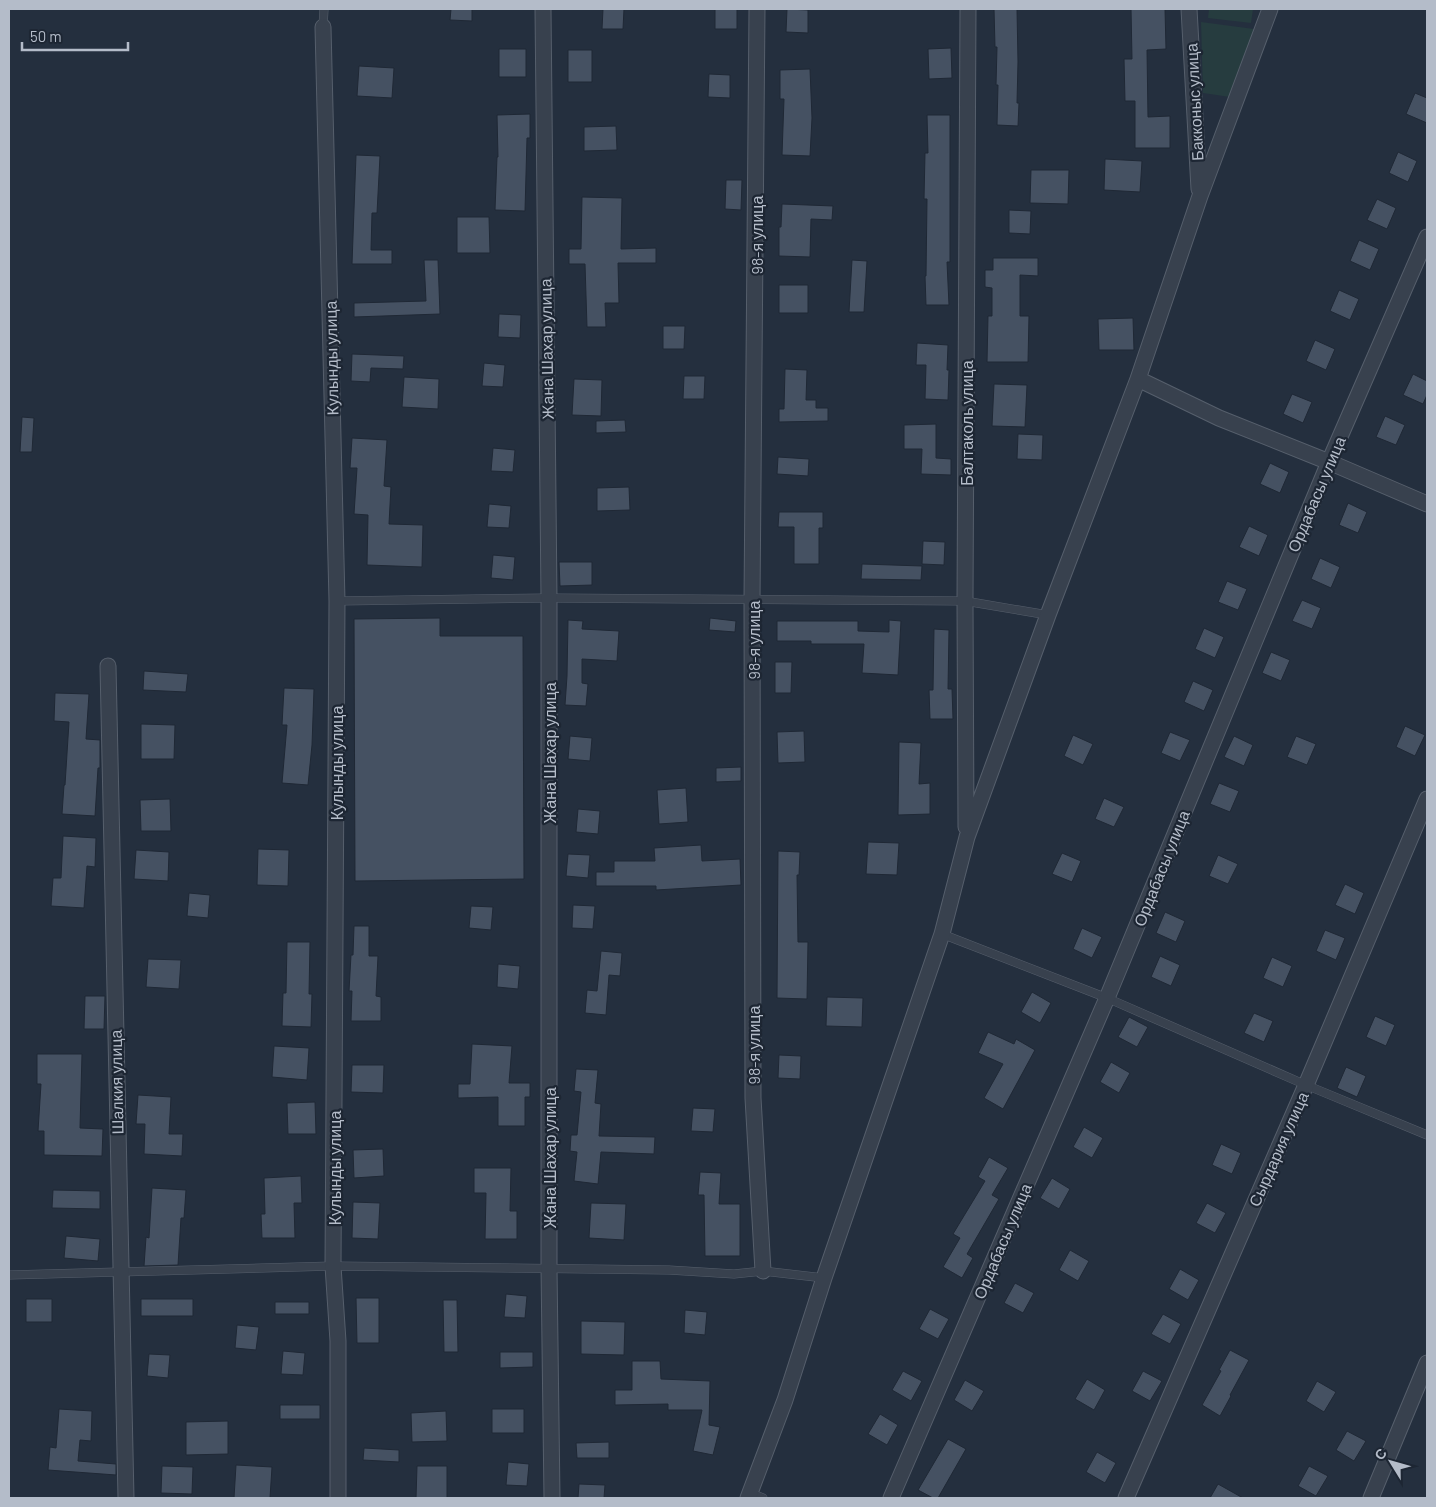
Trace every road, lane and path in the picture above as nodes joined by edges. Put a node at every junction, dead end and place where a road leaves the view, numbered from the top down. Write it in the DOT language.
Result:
graph roads {
  1 [pos="324,9"];
  2 [pos="543,9"];
  3 [pos="757,9"];
  4 [pos="968,9"];
  5 [pos="1189,9"];
  6 [pos="1270,9"];
  7 [pos="323,28"];
  8 [pos="1200,196"];
  9 [pos="1427,237"];
  10 [pos="1138,379"];
  11 [pos="1328,462"];
  12 [pos="1427,504"];
  13 [pos="549,598"];
  14 [pos="752,600"];
  15 [pos="965,601"];
  16 [pos="337,602"];
  17 [pos="1048,615"];
  18 [pos="108,666"];
  19 [pos="1427,799"];
  20 [pos="966,837"];
  21 [pos="942,934"];
  22 [pos="1107,998"];
  23 [pos="1306,1085"];
  24 [pos="1427,1135"];
  25 [pos="333,1266"];
  26 [pos="549,1268"];
  27 [pos="762,1271"];
  28 [pos="120,1272"];
  29 [pos="9,1275"];
  30 [pos="824,1278"];
  31 [pos="1427,1363"];
  32 [pos="754,1496"];
  33 [pos="126,1498"];
  34 [pos="338,1498"];
  35 [pos="552,1498"];
  36 [pos="891,1498"];
  37 [pos="1126,1498"];
  38 [pos="1370,1498"];
  1 -- 7 [label="lane"];
  2 -- 13 [label="street, Жана Шахар улица"];
  3 -- 14 [label="street, 98-я улица"];
  4 -- 15 [label="street, Балтаколь улица"];
  5 -- 8 [label="street, Бакконыс улица"];
  6 -- 8 [label="street"];
  7 -- 16 [label="street, Кулынды улица"];
  8 -- 10 [label="street"];
  9 -- 11 [label="street, Ордабасы улица"];
  10 -- 11 [label="street"];
  10 -- 17 [label="street"];
  11 -- 12 [label="street"];
  11 -- 22 [label="street, Ордабасы улица"];
  13 -- 14 [label="lane"];
  13 -- 16 [label="lane"];
  13 -- 26 [label="street, Жана Шахар улица"];
  14 -- 15 [label="lane"];
  14 -- 27 [label="street, 98-я улица"];
  15 -- 17 [label="lane"];
  15 -- 20 [label="street, Балтаколь улица"];
  16 -- 25 [label="street, Кулынды улица"];
  17 -- 20 [label="street"];
  18 -- 28 [label="street, Шалкия улица"];
  19 -- 23 [label="street, Сырдария улица"];
  20 -- 21 [label="street"];
  21 -- 22 [label="lane"];
  21 -- 30 [label="street"];
  22 -- 23 [label="lane"];
  22 -- 36 [label="street, Ордабасы улица"];
  23 -- 24 [label="lane"];
  23 -- 37 [label="street, Сырдария улица"];
  25 -- 26 [label="lane"];
  25 -- 28 [label="lane"];
  25 -- 34 [label="street, Кулынды улица"];
  26 -- 27 [label="lane"];
  26 -- 35 [label="street, Жана Шахар улица"];
  27 -- 30 [label="lane"];
  28 -- 29 [label="lane"];
  28 -- 33 [label="street, Шалкия улица"];
  30 -- 32 [label="street"];
  31 -- 38 [label="street"];
}
